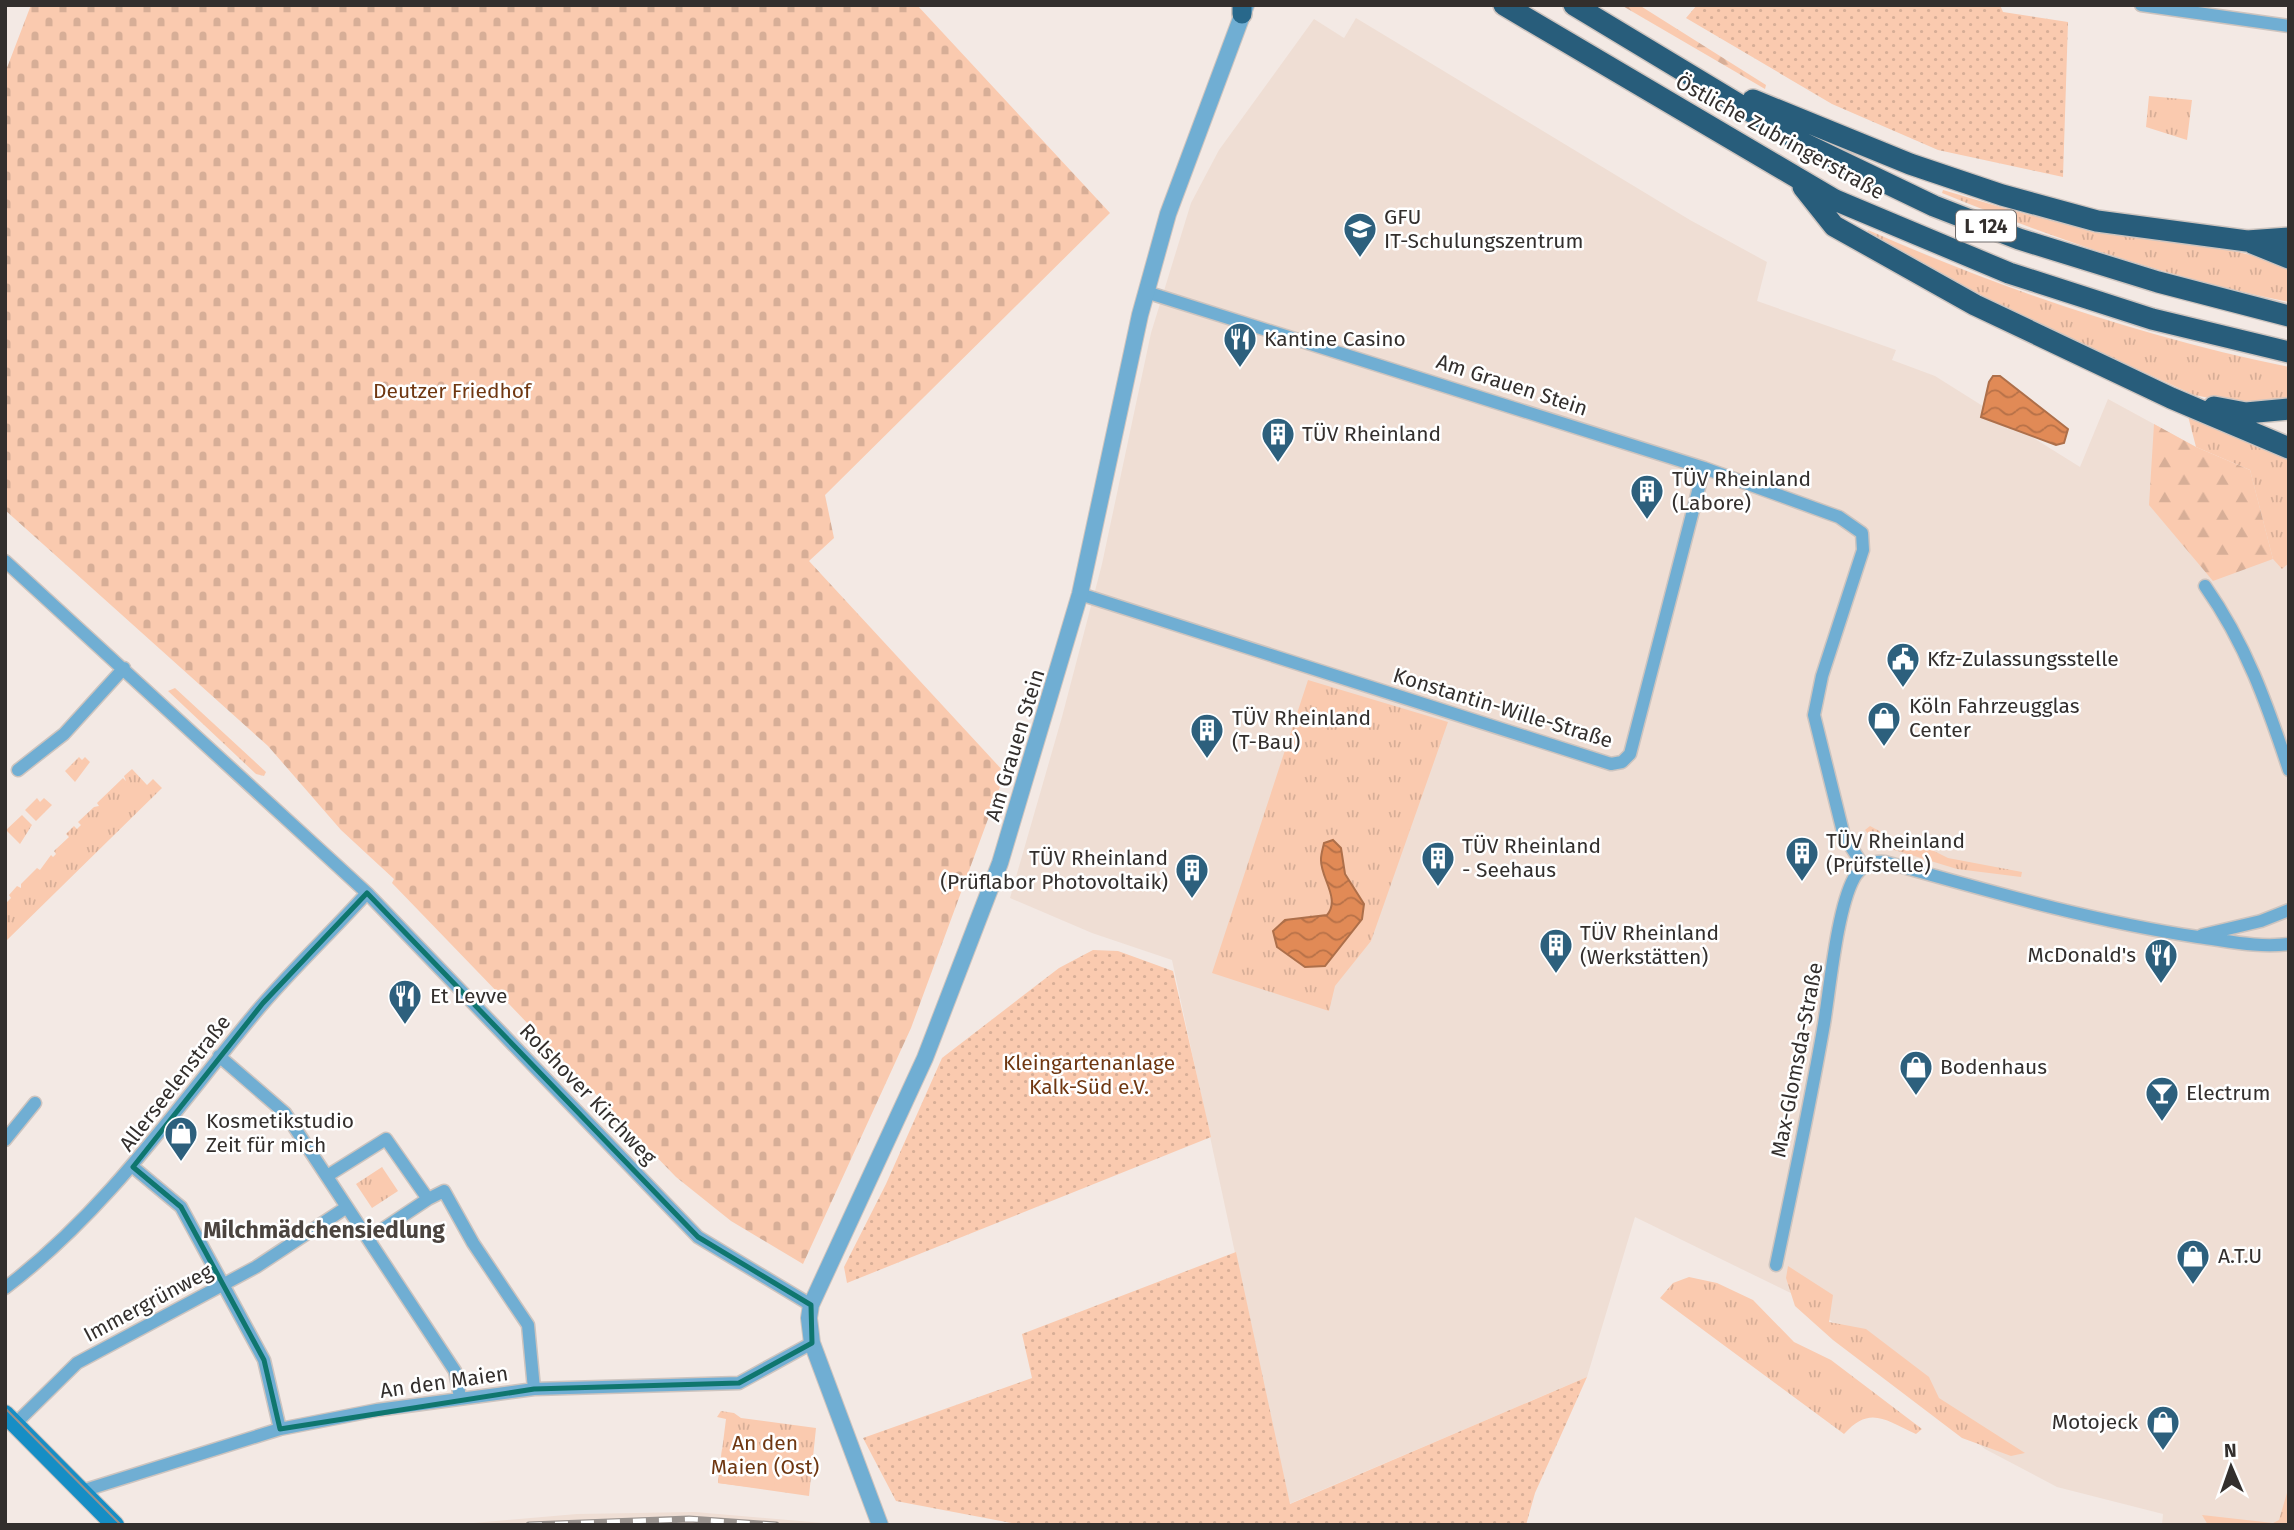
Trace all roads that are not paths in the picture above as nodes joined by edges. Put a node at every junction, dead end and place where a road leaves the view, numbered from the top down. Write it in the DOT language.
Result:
graph roads {
  1 [pos="1504,5"];
  2 [pos="1574,5"];
  3 [pos="2141,5"];
  4 [pos="1243,8"];
  5 [pos="2289,26"];
  6 [pos="1705,82"];
  7 [pos="1795,178"];
  8 [pos="2289,238"];
  9 [pos="2247,241"];
  10 [pos="2289,258"];
  11 [pos="1146,292"];
  12 [pos="2289,316"];
  13 [pos="2289,352"];
  14 [pos="2171,398"];
  15 [pos="2289,409"];
  16 [pos="2289,448"];
  17 [pos="1704,468"];
  18 [pos="5,561"];
  19 [pos="2205,586"];
  20 [pos="1080,594"];
  21 [pos="124,668"];
  22 [pos="18,770"];
  23 [pos="2289,770"];
  24 [pos="1864,867"];
  25 [pos="367,893"];
  26 [pos="2289,910"];
  27 [pos="2196,936"];
  28 [pos="2289,944"];
  29 [pos="219,1056"];
  30 [pos="35,1103"];
  31 [pos="5,1140"];
  32 [pos="133,1167"];
  33 [pos="327,1176"];
  34 [pos="428,1199"];
  35 [pos="347,1208"];
  36 [pos="368,1239"];
  37 [pos="1776,1265"];
  38 [pos="223,1285"];
  39 [pos="5,1288"];
  40 [pos="811,1305"];
  41 [pos="813,1343"];
  42 [pos="534,1389"];
  43 [pos="460,1397"];
  44 [pos="10,1419"];
  45 [pos="281,1429"];
  46 [pos="82,1491"];
  47 [pos="115,1525"];
  48 [pos="880,1525"];
  1 -- 7 [label="highway, Östliche Zubringerstraße / L 124"];
  2 -- 6 [label="highway, Östliche Zubringerstraße / L 124"];
  3 -- 5 [label="street"];
  4 -- 11 [label="street, Am Grauen Stein"];
  6 -- 9 [label="highway"];
  6 -- 12 [label="highway, Östliche Zubringerstraße / L 124"];
  7 -- 13 [label="highway, Östliche Zubringerstraße / L 124"];
  7 -- 14 [label="highway"];
  8 -- 9 [label="highway"];
  9 -- 10 [label="highway"];
  11 -- 17 [label="street, Am Grauen Stein"];
  11 -- 20 [label="street, Am Grauen Stein"];
  14 -- 15 [label="highway"];
  14 -- 16 [label="highway"];
  17 -- 20 [label="street, Konstantin-Wille-Straße"];
  17 -- 24 [label="street"];
  18 -- 21 [label="street, Rolshover Kirchweg"];
  19 -- 23 [label="street"];
  20 -- 40 [label="street, Am Grauen Stein"];
  21 -- 22 [label="street"];
  21 -- 25 [label="street, Rolshover Kirchweg"];
  24 -- 27 [label="street"];
  24 -- 37 [label="street, Max-Glomsda-Straße"];
  25 -- 29 [label="street, Allerseelenstraße"];
  25 -- 40 [label="street, Rolshover Kirchweg"];
  26 -- 27 [label="street"];
  27 -- 28 [label="street"];
  29 -- 32 [label="street, Allerseelenstraße"];
  29 -- 33 [label="street"];
  30 -- 31 [label="street"];
  32 -- 38 [label="street"];
  32 -- 39 [label="street, Allerseelenstraße"];
  33 -- 34 [label="street"];
  33 -- 35 [label="street"];
  34 -- 36 [label="street"];
  34 -- 42 [label="street"];
  35 -- 36 [label="street"];
  35 -- 38 [label="street, Immergrünweg"];
  36 -- 43 [label="street"];
  38 -- 44 [label="street, Immergrünweg"];
  38 -- 45 [label="street"];
  40 -- 41 [label="street"];
  41 -- 42 [label="street, An den Maien"];
  41 -- 48 [label="street"];
  42 -- 43 [label="street, An den Maien"];
  43 -- 45 [label="street, An den Maien"];
  44 -- 46 [label="main road"];
  45 -- 46 [label="street, An den Maien"];
  46 -- 47 [label="main road"];
}
